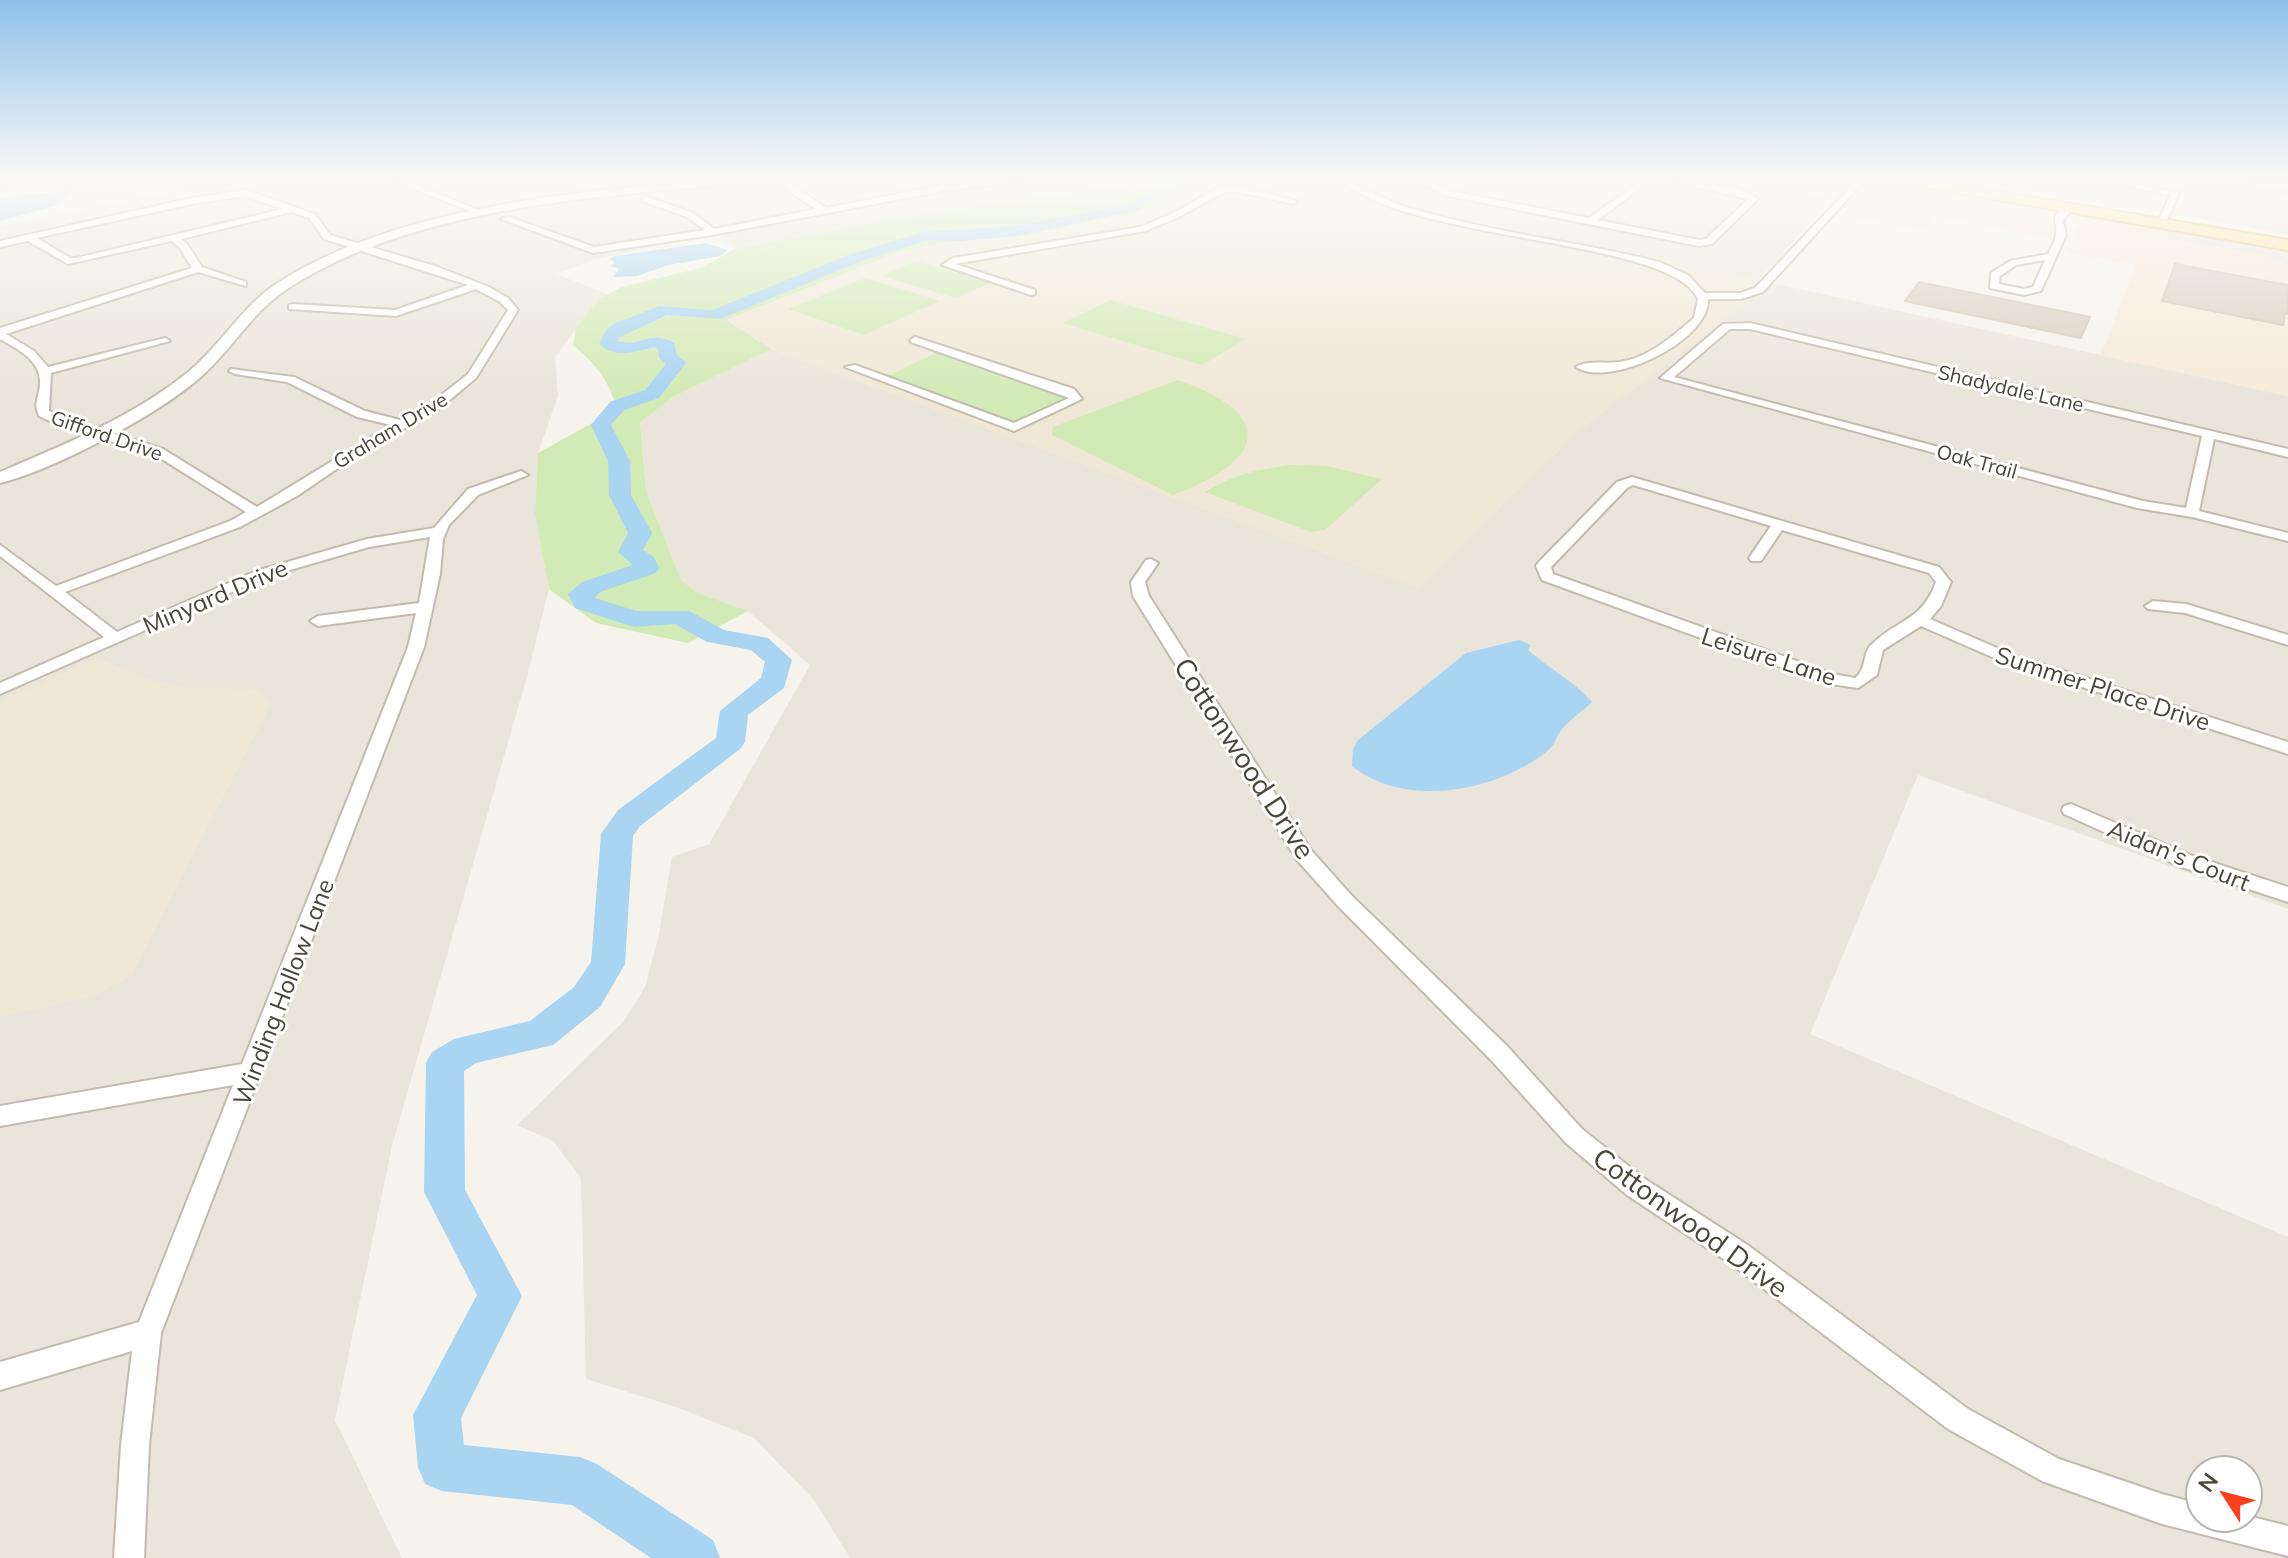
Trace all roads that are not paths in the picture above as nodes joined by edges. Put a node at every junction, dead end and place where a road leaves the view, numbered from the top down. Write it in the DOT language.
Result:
graph roads {
  1 [pos="56,254"];
  2 [pos="109,254"];
  3 [pos="189,254"];
  4 [pos="342,254"];
  5 [pos="391,254"];
  6 [pos="996,254"];
  7 [pos="1609,254"];
  8 [pos="1793,254"];
  9 [pos="2052,256"];
  10 [pos="198,269"];
  11 [pos="242,284"];
  12 [pos="475,286"];
  13 [pos="1031,292"];
  14 [pos="1702,296"];
  15 [pos="293,307"];
  16 [pos="1733,324"];
  17 [pos="0,334"];
  18 [pos="915,340"];
  19 [pos="165,341"];
  20 [pos="851,367"];
  21 [pos="1582,367"];
  22 [pos="44,371"];
  23 [pos="235,371"];
  24 [pos="401,424"];
  25 [pos="90,432"];
  26 [pos="2209,434"];
  27 [pos="2288,453"];
  28 [pos="0,468"];
  29 [pos="521,475"];
  30 [pos="0,478"];
  31 [pos="257,513"];
  32 [pos="2192,513"];
  33 [pos="1779,524"];
  34 [pos="439,531"];
  35 [pos="2288,537"];
  36 [pos="0,549"];
  37 [pos="1756,558"];
  38 [pos="1151,563"];
  39 [pos="53,592"];
  40 [pos="2153,606"];
  41 [pos="426,607"];
  42 [pos="318,621"];
  43 [pos="1921,621"];
  44 [pos="116,639"];
  45 [pos="2288,640"];
  46 [pos="0,689"];
  47 [pos="2288,748"];
  48 [pos="2071,810"];
  49 [pos="2288,895"];
  50 [pos="252,1072"];
  51 [pos="0,1116"];
  52 [pos="148,1333"];
  53 [pos="0,1376"];
  54 [pos="2288,1541"];
  55 [pos="129,1558"];
  1 -- 2 [label="street"];
  3 -- 10 [label="street"];
  4 -- 25 [label="street"];
  5 -- 12 [label="street, Graham Drive"];
  6 -- 13 [label="street"];
  7 -- 14 [label="street"];
  8 -- 14 [label="street"];
  9 -- 9 [label="street"];
  10 -- 11 [label="street"];
  10 -- 17 [label="street"];
  12 -- 15 [label="street"];
  12 -- 24 [label="street, Graham Drive"];
  14 -- 21 [label="street"];
  16 -- 26 [label="street, Shadydale Lane"];
  16 -- 32 [label="street, Oak Trail"];
  17 -- 22 [label="street"];
  18 -- 20 [label="street"];
  19 -- 22 [label="street"];
  22 -- 25 [label="street, Gifford Drive"];
  23 -- 24 [label="street"];
  24 -- 31 [label="street, Graham Drive"];
  25 -- 28 [label="street"];
  25 -- 30 [label="street"];
  25 -- 31 [label="street, Gifford Drive"];
  26 -- 27 [label="street, Shadydale Lane"];
  26 -- 32 [label="street"];
  29 -- 34 [label="street"];
  31 -- 39 [label="street, Graham Drive"];
  32 -- 35 [label="street, Oak Trail"];
  33 -- 37 [label="street"];
  33 -- 43 [label="street, Leisure Lane"];
  33 -- 43 [label="street, Leisure Lane"];
  34 -- 41 [label="street, Winding Hollow Lane"];
  34 -- 44 [label="street, Minyard Drive"];
  36 -- 39 [label="street"];
  38 -- 54 [label="street, Cottonwood Drive"];
  39 -- 44 [label="street"];
  40 -- 45 [label="street"];
  41 -- 42 [label="street"];
  41 -- 50 [label="street, Winding Hollow Lane"];
  43 -- 47 [label="street, Summer Place Drive"];
  44 -- 46 [label="street, Minyard Drive"];
  48 -- 49 [label="street, Aidan's Court"];
  50 -- 51 [label="street"];
  50 -- 52 [label="street, Winding Hollow Lane"];
  52 -- 53 [label="street"];
  52 -- 55 [label="street, Winding Hollow Lane"];
}
